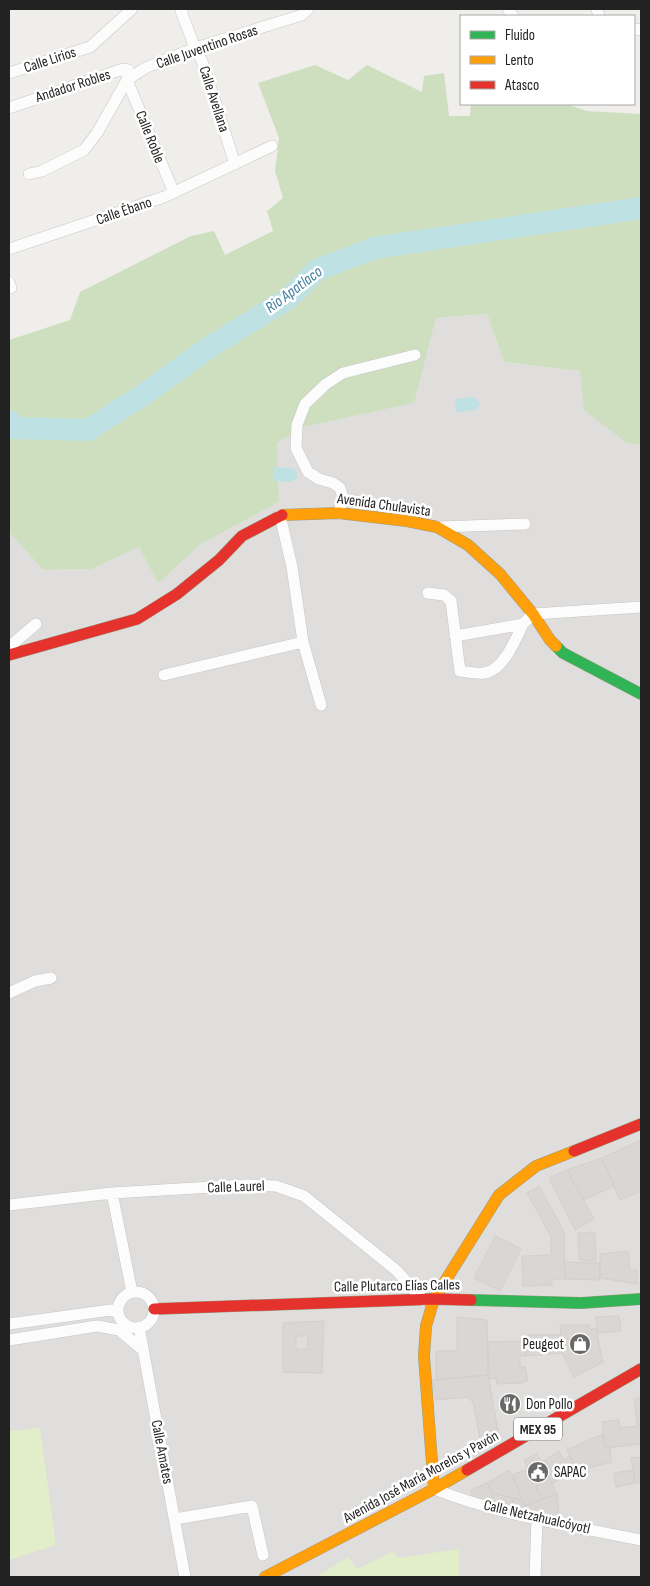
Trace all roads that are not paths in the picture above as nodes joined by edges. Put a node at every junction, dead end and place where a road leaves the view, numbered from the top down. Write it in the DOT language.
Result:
graph roads {
  1 [pos="132,9"];
  2 [pos="183,9"];
  3 [pos="308,9"];
  4 [pos="195,48"];
  5 [pos="9,73"];
  6 [pos="127,80"];
  7 [pos="9,108"];
  8 [pos="272,146"];
  9 [pos="235,164"];
  10 [pos="29,174"];
  11 [pos="174,193"];
  12 [pos="9,249"];
  13 [pos="415,355"];
  14 [pos="340,512"];
  15 [pos="280,515"];
  16 [pos="525,524"];
  17 [pos="437,527"];
  18 [pos="428,593"];
  19 [pos="641,607"];
  20 [pos="532,614"];
  21 [pos="36,624"];
  22 [pos="523,624"];
  23 [pos="456,636"];
  24 [pos="303,642"];
  25 [pos="9,647"];
  26 [pos="9,655"];
  27 [pos="164,674"];
  28 [pos="641,694"];
  29 [pos="321,705"];
  30 [pos="52,978"];
  31 [pos="9,993"];
  32 [pos="641,1124"];
  33 [pos="112,1193"];
  34 [pos="9,1205"];
  35 [pos="132,1292"];
  36 [pos="429,1299"];
  37 [pos="641,1299"];
  38 [pos="118,1309"];
  39 [pos="154,1309"];
  40 [pos="9,1324"];
  41 [pos="139,1328"];
  42 [pos="9,1340"];
  43 [pos="143,1350"];
  44 [pos="641,1369"];
  45 [pos="434,1489"];
  46 [pos="174,1519"];
  47 [pos="537,1519"];
  48 [pos="641,1540"];
  49 [pos="263,1555"];
  50 [pos="185,1577"];
  51 [pos="265,1577"];
  52 [pos="535,1577"];
  1 -- 5 [label="street, Calle Lirios"];
  2 -- 4 [label="street, Calle Avellana"];
  3 -- 4 [label="street, Calle Juventino Rosas"];
  4 -- 6 [label="street, Calle Juventino Rosas"];
  4 -- 9 [label="street, Calle Avellana"];
  6 -- 7 [label="street, Andador Robles"];
  6 -- 10 [label="street, Calle Juventino Rosas"];
  6 -- 11 [label="street, Calle Roble"];
  8 -- 9 [label="street, Calle Ébano"];
  9 -- 11 [label="street, Calle Ébano"];
  11 -- 12 [label="street, Calle Ébano"];
  13 -- 14 [label="street"];
  14 -- 15 [label="street, Avenida Chulavista"];
  14 -- 17 [label="street, Avenida Chulavista"];
  15 -- 24 [label="street"];
  15 -- 26 [label="street, Avenida Chulavista"];
  16 -- 17 [label="street"];
  17 -- 20 [label="street, Avenida Chulavista"];
  18 -- 23 [label="street"];
  19 -- 20 [label="street"];
  20 -- 22 [label="street"];
  20 -- 28 [label="street, Avenida Chulavista"];
  21 -- 25 [label="street"];
  22 -- 23 [label="street"];
  22 -- 23 [label="street"];
  24 -- 27 [label="street"];
  24 -- 29 [label="street"];
  30 -- 31 [label="street"];
  32 -- 36 [label="street"];
  33 -- 34 [label="street, Calle Laurel"];
  33 -- 35 [label="street"];
  33 -- 36 [label="street, Calle Laurel"];
  35 -- 38 [label="street"];
  35 -- 39 [label="street"];
  36 -- 37 [label="street, Calle Plutarco Elías Calles"];
  36 -- 39 [label="street, Calle Plutarco Elías Calles"];
  36 -- 45 [label="street"];
  38 -- 40 [label="street"];
  38 -- 41 [label="street"];
  39 -- 41 [label="street"];
  41 -- 43 [label="street, Calle Amates"];
  42 -- 43 [label="street"];
  43 -- 46 [label="street, Calle Amates"];
  44 -- 45 [label="street, Avenida José María Morelos y Pavón / MEX 95"];
  45 -- 47 [label="street, Calle Netzahualcóyotl"];
  45 -- 51 [label="street, Avenida José María Morelos y Pavón / MEX 95"];
  46 -- 49 [label="street"];
  46 -- 50 [label="street, Calle Amates"];
  47 -- 48 [label="street, Calle Netzahualcóyotl"];
  47 -- 52 [label="street"];
}
